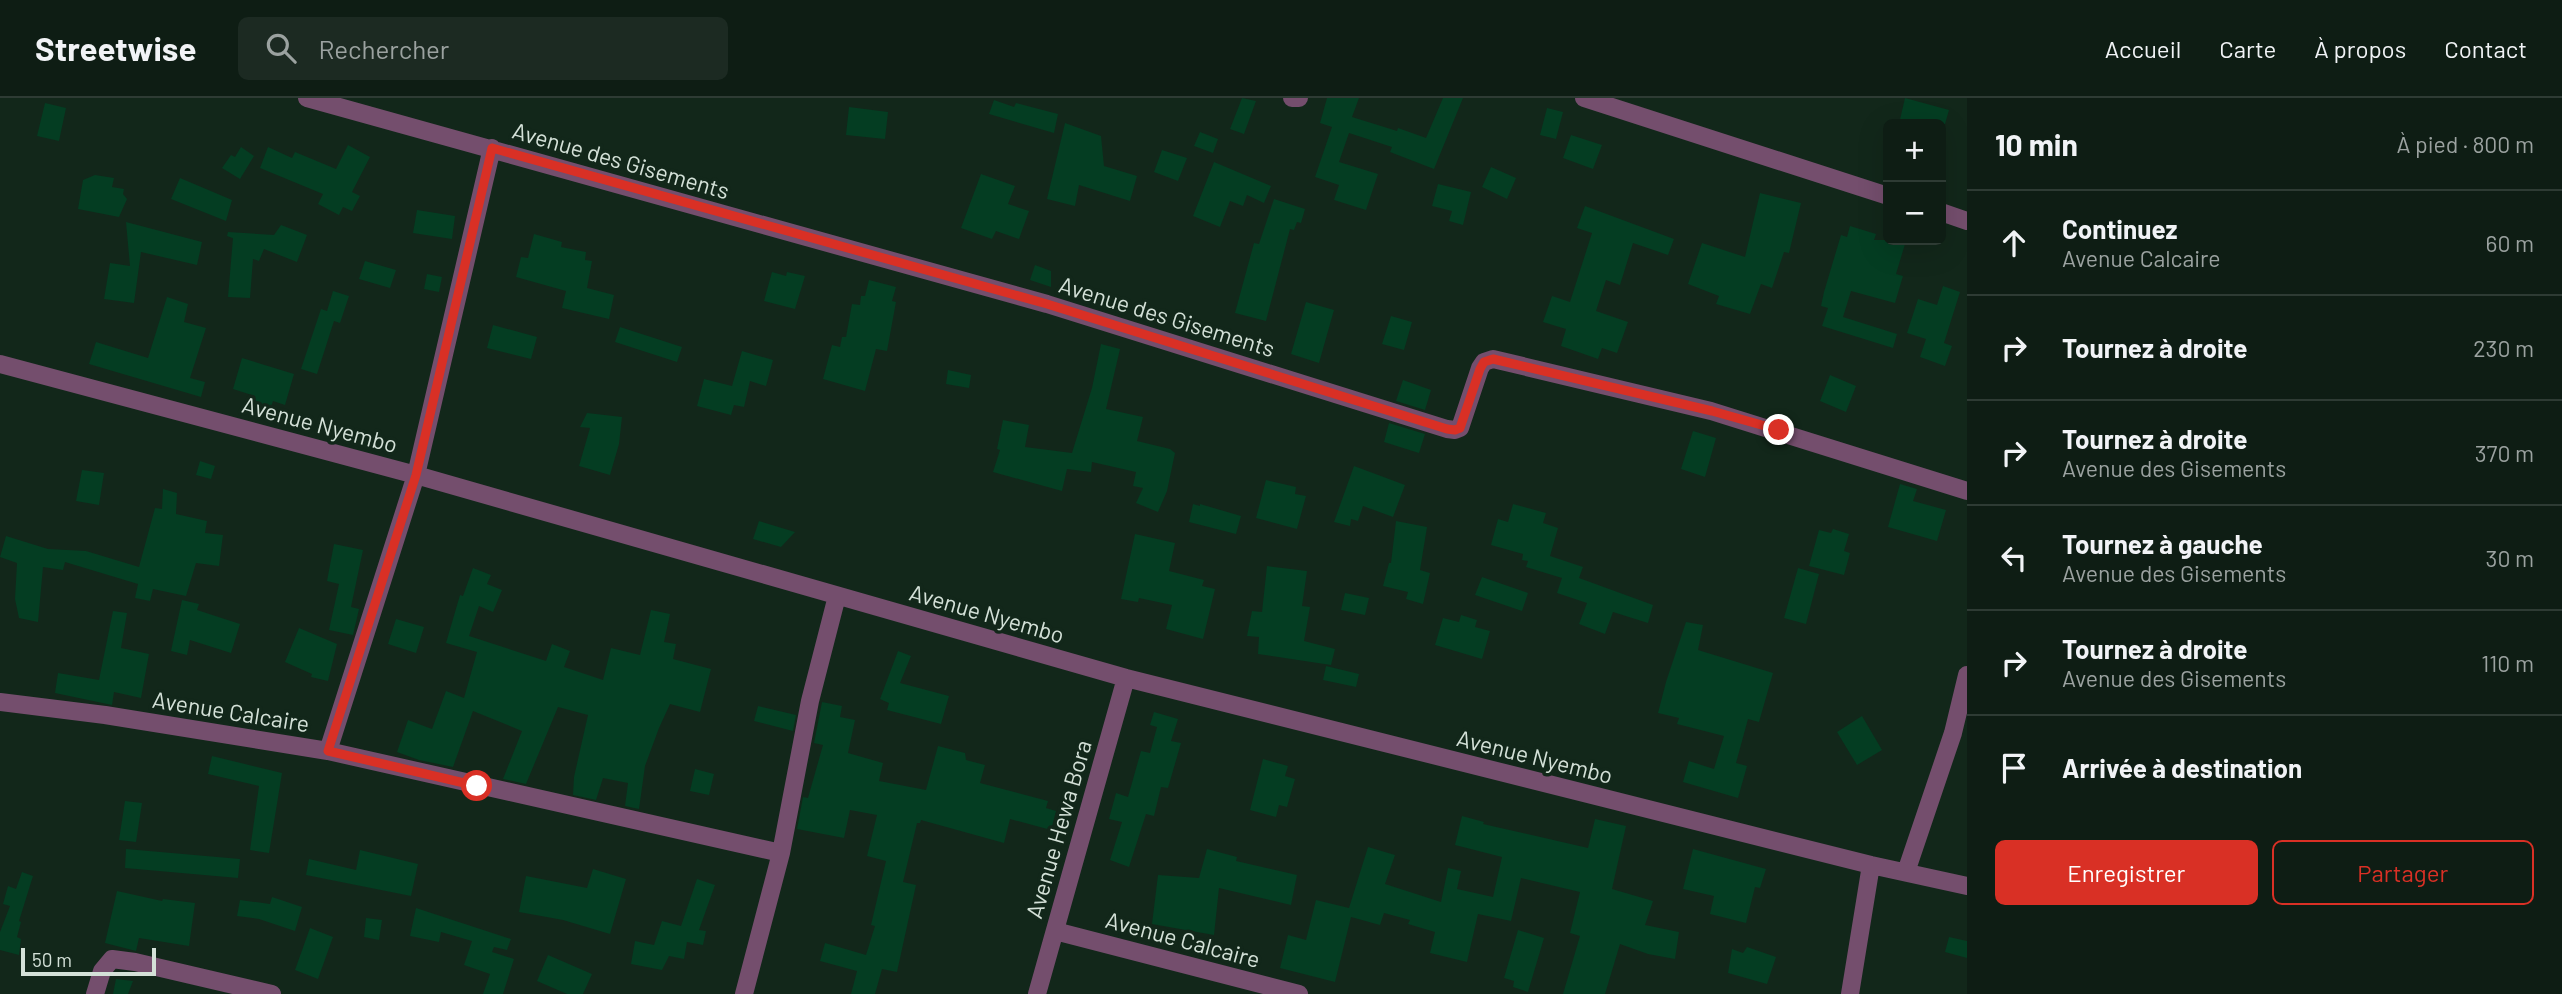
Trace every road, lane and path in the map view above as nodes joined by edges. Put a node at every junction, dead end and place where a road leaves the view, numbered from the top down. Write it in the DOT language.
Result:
graph roads {
  1 [pos="307,98"];
  2 [pos="1292,98"];
  3 [pos="1299,98"];
  4 [pos="1584,98"];
  5 [pos="492,148"];
  6 [pos="1883,193"];
  7 [pos="1946,214"];
  8 [pos="1967,221"];
  9 [pos="0,364"];
  10 [pos="416,475"];
  11 [pos="1967,491"];
  12 [pos="837,596"];
  13 [pos="1967,675"];
  14 [pos="1126,678"];
  15 [pos="0,702"];
  16 [pos="328,751"];
  17 [pos="781,853"];
  18 [pos="1871,865"];
  19 [pos="1906,872"];
  20 [pos="1967,886"];
  21 [pos="1055,931"];
  22 [pos="95,994"];
  23 [pos="272,994"];
  24 [pos="744,994"];
  25 [pos="1037,994"];
  26 [pos="1298,994"];
  27 [pos="1850,994"];
  1 -- 5 [label="street, Avenue des Gisements"];
  2 -- 3 [label="street"];
  4 -- 6 [label="street"];
  5 -- 10 [label="street"];
  5 -- 11 [label="street, Avenue des Gisements"];
  7 -- 8 [label="street"];
  9 -- 10 [label="street, Avenue Nyembo"];
  10 -- 12 [label="street, Avenue Nyembo"];
  10 -- 16 [label="street"];
  12 -- 14 [label="street, Avenue Nyembo"];
  12 -- 17 [label="street"];
  13 -- 19 [label="street"];
  14 -- 18 [label="street, Avenue Nyembo"];
  14 -- 21 [label="street, Avenue Hewa Bora"];
  15 -- 16 [label="street, Avenue Calcaire"];
  16 -- 17 [label="street, Avenue Calcaire"];
  17 -- 24 [label="street"];
  18 -- 19 [label="street, Avenue Nyembo"];
  18 -- 27 [label="street"];
  19 -- 20 [label="street, Avenue Nyembo"];
  21 -- 25 [label="street, Avenue Hewa Bora"];
  21 -- 26 [label="street, Avenue Calcaire"];
  22 -- 23 [label="street"];
}
